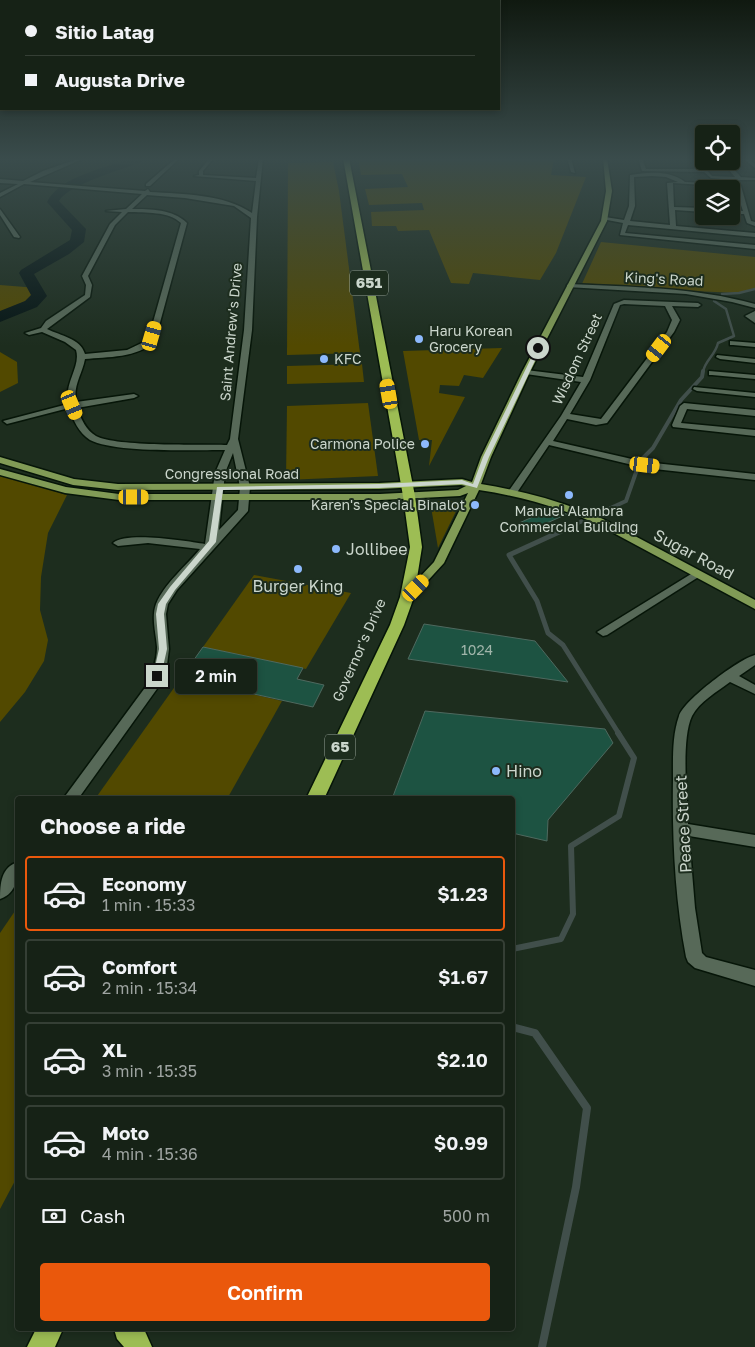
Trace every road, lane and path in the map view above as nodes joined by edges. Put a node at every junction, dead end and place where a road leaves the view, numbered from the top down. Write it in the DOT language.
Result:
graph roads {
  1 [pos="604,220"];
  2 [pos="6,221"];
  3 [pos="116,221"];
  4 [pos="182,221"];
  5 [pos="254,221"];
  6 [pos="358,221"];
  7 [pos="613,221"];
  8 [pos="672,221"];
  9 [pos="628,223"];
  10 [pos="673,226"];
  11 [pos="755,235"];
  12 [pos="17,237"];
  13 [pos="755,247"];
  14 [pos="570,286"];
  15 [pos="668,304"];
  16 [pos="698,305"];
  17 [pos="755,306"];
  18 [pos="755,314"];
  19 [pos="755,321"];
  20 [pos="43,330"];
  21 [pos="30,333"];
  22 [pos="733,343"];
  23 [pos="147,345"];
  24 [pos="755,345"];
  25 [pos="158,347"];
  26 [pos="82,357"];
  27 [pos="720,357"];
  28 [pos="755,361"];
  29 [pos="526,372"];
  30 [pos="712,373"];
  31 [pos="755,377"];
  32 [pos="586,380"];
  33 [pos="697,389"];
  34 [pos="755,395"];
  35 [pos="134,396"];
  36 [pos="72,405"];
  37 [pos="755,414"];
  38 [pos="565,416"];
  39 [pos="7,421"];
  40 [pos="755,433"];
  41 [pos="547,442"];
  42 [pos="233,445"];
  43 [pos="0,460"];
  44 [pos="0,472"];
  45 [pos="755,477"];
  46 [pos="475,486"];
  47 [pos="408,491"];
  48 [pos="244,492"];
  49 [pos="514,492"];
  50 [pos="219,493"];
  51 [pos="118,543"];
  52 [pos="210,544"];
  53 [pos="696,574"];
  54 [pos="407,597"];
  55 [pos="755,605"];
  56 [pos="604,632"];
  57 [pos="755,659"];
  58 [pos="730,677"];
  59 [pos="755,690"];
  60 [pos="72,796"];
  61 [pos="315,796"];
  62 [pos="681,829"];
  63 [pos="755,841"];
  64 [pos="15,872"];
  65 [pos="0,892"];
  66 [pos="755,978"];
  67 [pos="49,1331"];
  68 [pos="130,1331"];
  69 [pos="41,1347"];
  70 [pos="138,1347"];
  1 -- 14 [label="main road, 65"];
  2 -- 12 [label="street"];
  3 -- 20 [label="street"];
  4 -- 23 [label="street"];
  5 -- 42 [label="street, Saint Andrew's Drive"];
  6 -- 47 [label="highway, Governor's Drive / 651"];
  7 -- 9 [label="street"];
  8 -- 10 [label="street"];
  9 -- 10 [label="street"];
  9 -- 13 [label="street"];
  10 -- 11 [label="street"];
  14 -- 17 [label="street, King's Road"];
  14 -- 29 [label="main road, 65"];
  15 -- 16 [label="street, Wisdom Street"];
  15 -- 32 [label="street, Wisdom Street"];
  15 -- 38 [label="street"];
  18 -- 19 [label="street"];
  20 -- 21 [label="street"];
  20 -- 26 [label="street"];
  22 -- 24 [label="street"];
  23 -- 25 [label="street"];
  23 -- 26 [label="street"];
  26 -- 36 [label="street"];
  27 -- 28 [label="street"];
  29 -- 32 [label="street"];
  29 -- 46 [label="main road, 65"];
  30 -- 31 [label="street"];
  32 -- 38 [label="street, Wisdom Street"];
  33 -- 34 [label="street"];
  35 -- 36 [label="street"];
  36 -- 39 [label="street"];
  36 -- 42 [label="street"];
  37 -- 40 [label="street"];
  38 -- 41 [label="street, Wisdom Street"];
  41 -- 45 [label="street"];
  41 -- 49 [label="street, Wisdom Street"];
  42 -- 48 [label="street, Saint Andrew's Drive"];
  42 -- 50 [label="street, Saint Andrew's Drive"];
  43 -- 50 [label="main road, Congressional Road"];
  44 -- 50 [label="main road, Congressional Road"];
  46 -- 47 [label="main road, Sugar Road"];
  46 -- 49 [label="main road, Sugar Road"];
  46 -- 54 [label="main road, 65"];
  47 -- 48 [label="main road, Congressional Road"];
  47 -- 54 [label="highway, Governor's Drive / 65"];
  48 -- 50 [label="main road, Congressional Road"];
  48 -- 52 [label="street"];
  49 -- 53 [label="main road, Sugar Road"];
  50 -- 52 [label="street, Saint Andrew's Drive"];
  51 -- 52 [label="street"];
  52 -- 60 [label="street"];
  53 -- 55 [label="main road, Sugar Road"];
  53 -- 56 [label="street"];
  54 -- 61 [label="highway, Governor's Drive / 65"];
  57 -- 58 [label="street, Peace Street"];
  58 -- 59 [label="street"];
  58 -- 62 [label="street, Peace Street"];
  62 -- 63 [label="street"];
  62 -- 66 [label="street, Peace Street"];
  64 -- 65 [label="street"];
  67 -- 69 [label="highway"];
  68 -- 70 [label="highway"];
}
